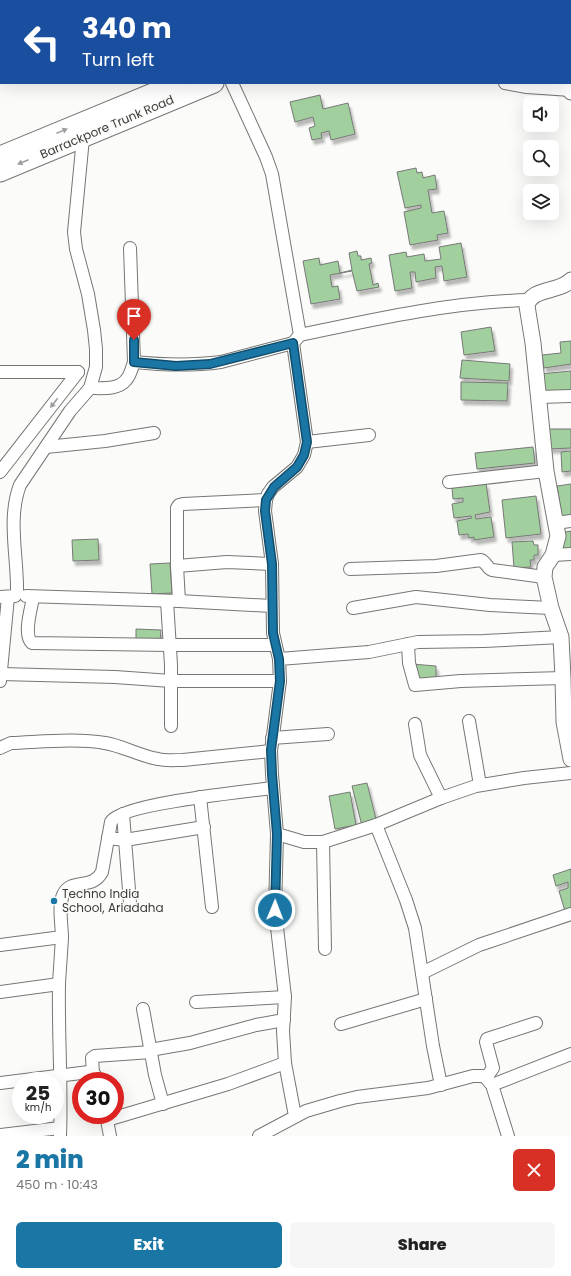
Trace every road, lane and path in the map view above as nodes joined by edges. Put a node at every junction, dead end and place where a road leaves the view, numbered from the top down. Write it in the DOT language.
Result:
graph roads {
  1 [pos="175,84"];
  2 [pos="212,84"];
  3 [pos="232,84"];
  4 [pos="510,84"];
  5 [pos="571,91"];
  6 [pos="82,138"];
  7 [pos="0,156"];
  8 [pos="0,172"];
  9 [pos="130,248"];
  10 [pos="571,280"];
  11 [pos="529,300"];
  12 [pos="296,339"];
  13 [pos="134,362"];
  14 [pos="0,372"];
  15 [pos="90,388"];
  16 [pos="571,396"];
  17 [pos="539,397"];
  18 [pos="154,433"];
  19 [pos="369,435"];
  20 [pos="307,442"];
  21 [pos="46,447"];
  22 [pos="546,471"];
  23 [pos="0,472"];
  24 [pos="449,482"];
  25 [pos="266,500"];
  26 [pos="571,522"];
  27 [pos="555,523"];
  28 [pos="571,554"];
  29 [pos="553,555"];
  30 [pos="272,564"];
  31 [pos="177,566"];
  32 [pos="350,569"];
  33 [pos="544,578"];
  34 [pos="8,596"];
  35 [pos="33,598"];
  36 [pos="173,601"];
  37 [pos="272,606"];
  38 [pos="353,608"];
  39 [pos="551,608"];
  40 [pos="560,637"];
  41 [pos="408,644"];
  42 [pos="170,645"];
  43 [pos="275,645"];
  44 [pos="279,659"];
  45 [pos="1,678"];
  46 [pos="563,678"];
  47 [pos="172,681"];
  48 [pos="280,681"];
  49 [pos="469,720"];
  50 [pos="415,724"];
  51 [pos="171,726"];
  52 [pos="328,734"];
  53 [pos="272,744"];
  54 [pos="0,748"];
  55 [pos="571,759"];
  56 [pos="571,773"];
  57 [pos="480,785"];
  58 [pos="273,788"];
  59 [pos="200,797"];
  60 [pos="441,798"];
  61 [pos="123,814"];
  62 [pos="376,826"];
  63 [pos="204,827"];
  64 [pos="277,834"];
  65 [pos="108,838"];
  66 [pos="125,840"];
  67 [pos="323,842"];
  68 [pos="130,903"];
  69 [pos="212,906"];
  70 [pos="571,914"];
  71 [pos="62,937"];
  72 [pos="0,945"];
  73 [pos="325,949"];
  74 [pos="422,972"];
  75 [pos="59,984"];
  76 [pos="0,992"];
  77 [pos="285,997"];
  78 [pos="426,1000"];
  79 [pos="196,1002"];
  80 [pos="143,1009"];
  81 [pos="284,1020"];
  82 [pos="536,1023"];
  83 [pos="341,1024"];
  84 [pos="151,1051"];
  85 [pos="571,1054"];
  86 [pos="285,1063"];
  87 [pos="60,1072"];
  88 [pos="94,1072"];
  89 [pos="12,1082"];
  90 [pos="489,1082"];
  91 [pos="0,1083"];
  92 [pos="441,1085"];
  93 [pos="163,1104"];
  94 [pos="124,1114"];
  95 [pos="295,1116"];
  96 [pos="107,1124"];
  97 [pos="60,1132"];
  98 [pos="0,1135"];
  99 [pos="110,1136"];
  100 [pos="259,1136"];
  101 [pos="508,1136"];
  7 -- 1 [label="main road, Barrackpore Trunk Road, one-way"];
  2 -- 6 [label="main road, Barrackpore Trunk Road"];
  3 -- 12 [label="street"];
  4 -- 5 [label="street"];
  6 -- 8 [label="main road, Barrackpore Trunk Road, one-way"];
  6 -- 15 [label="street"];
  9 -- 13 [label="street"];
  10 -- 11 [label="street"];
  11 -- 12 [label="street"];
  11 -- 17 [label="street"];
  12 -- 13 [label="street"];
  12 -- 20 [label="street"];
  13 -- 15 [label="street"];
  14 -- 23 [label="street, one-way"];
  15 -- 21 [label="street"];
  16 -- 17 [label="street"];
  17 -- 22 [label="street"];
  18 -- 21 [label="street"];
  19 -- 20 [label="street"];
  20 -- 25 [label="street"];
  21 -- 34 [label="street"];
  22 -- 24 [label="street"];
  22 -- 27 [label="street"];
  25 -- 30 [label="street"];
  25 -- 31 [label="street"];
  26 -- 27 [label="street"];
  27 -- 29 [label="street"];
  28 -- 29 [label="street"];
  29 -- 33 [label="street"];
  30 -- 31 [label="street"];
  30 -- 37 [label="street"];
  31 -- 36 [label="street"];
  32 -- 33 [label="street"];
  33 -- 39 [label="street"];
  34 -- 35 [label="street"];
  34 -- 45 [label="street"];
  35 -- 36 [label="street"];
  35 -- 42 [label="street"];
  36 -- 37 [label="street"];
  36 -- 42 [label="street"];
  37 -- 43 [label="street"];
  38 -- 39 [label="street"];
  39 -- 40 [label="street"];
  40 -- 41 [label="street"];
  40 -- 46 [label="street"];
  41 -- 44 [label="street"];
  41 -- 46 [label="street"];
  42 -- 43 [label="street"];
  42 -- 47 [label="street"];
  43 -- 44 [label="street"];
  44 -- 48 [label="street"];
  45 -- 47 [label="street"];
  46 -- 55 [label="street"];
  47 -- 48 [label="street"];
  47 -- 51 [label="street"];
  48 -- 53 [label="street"];
  49 -- 57 [label="street"];
  50 -- 60 [label="street"];
  52 -- 53 [label="street"];
  53 -- 54 [label="street"];
  53 -- 58 [label="street"];
  56 -- 57 [label="street"];
  57 -- 60 [label="street"];
  58 -- 59 [label="street"];
  58 -- 64 [label="street"];
  59 -- 61 [label="street"];
  59 -- 63 [label="street"];
  60 -- 62 [label="street"];
  61 -- 65 [label="street"];
  61 -- 66 [label="street"];
  62 -- 67 [label="street"];
  62 -- 74 [label="street"];
  63 -- 66 [label="street"];
  63 -- 69 [label="street"];
  64 -- 67 [label="street"];
  64 -- 77 [label="street"];
  65 -- 66 [label="street"];
  65 -- 71 [label="street"];
  66 -- 68 [label="street"];
  67 -- 73 [label="street"];
  70 -- 74 [label="street"];
  71 -- 72 [label="street"];
  71 -- 75 [label="street"];
  74 -- 78 [label="street"];
  75 -- 76 [label="street"];
  75 -- 87 [label="street"];
  77 -- 79 [label="street"];
  77 -- 81 [label="street"];
  78 -- 83 [label="street"];
  78 -- 92 [label="street"];
  80 -- 84 [label="street"];
  81 -- 84 [label="street"];
  81 -- 86 [label="street"];
  82 -- 90 [label="street"];
  84 -- 88 [label="street"];
  84 -- 93 [label="street"];
  85 -- 90 [label="street"];
  86 -- 93 [label="street"];
  86 -- 95 [label="street"];
  89 -- 91 [label="street"];
  90 -- 92 [label="street"];
  90 -- 101 [label="street"];
  92 -- 95 [label="street"];
  93 -- 94 [label="street"];
  95 -- 100 [label="street"];
  96 -- 99 [label="street"];
  97 -- 98 [label="street"];
}
